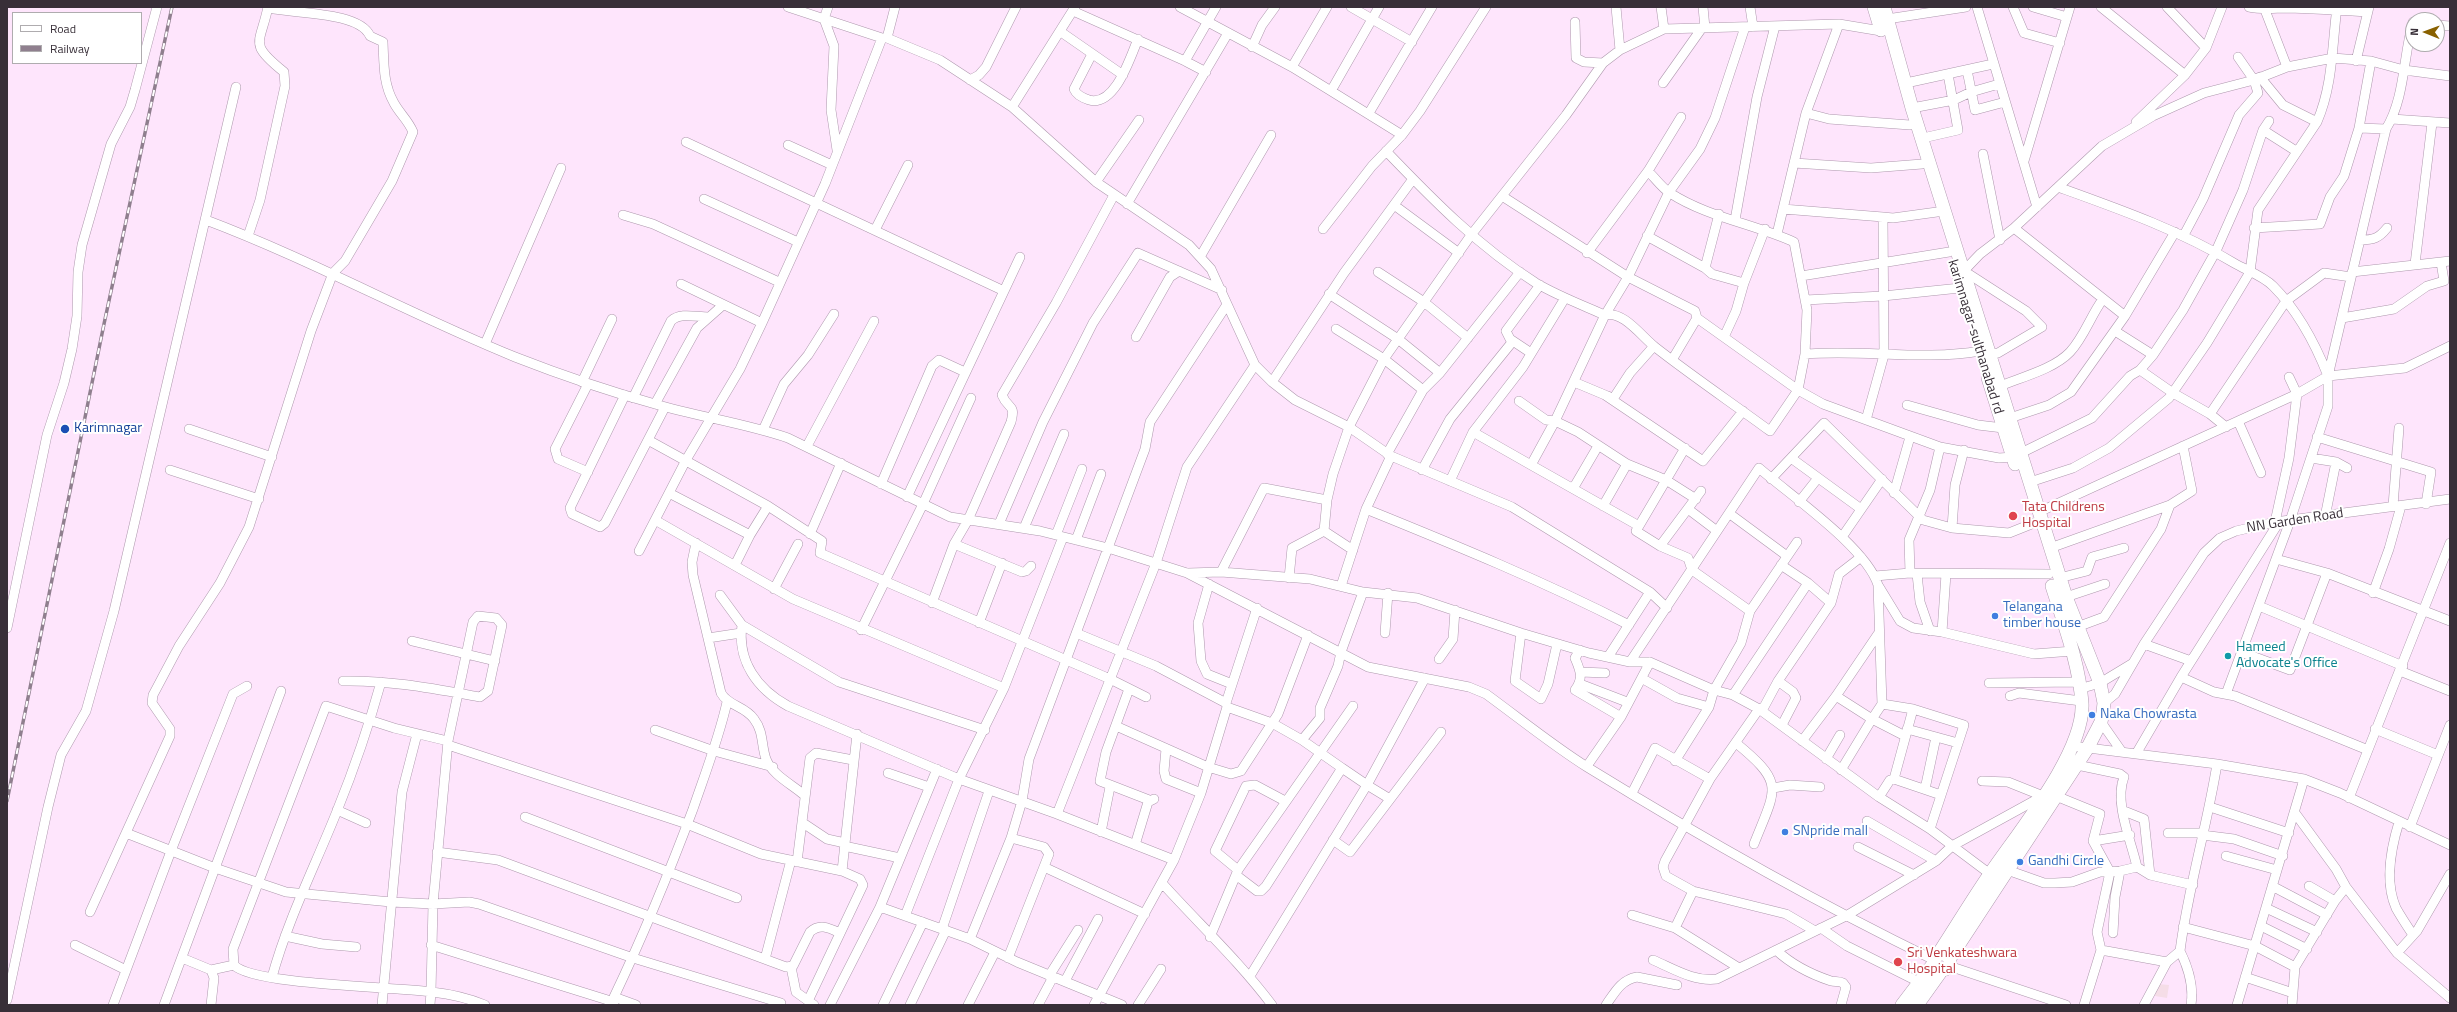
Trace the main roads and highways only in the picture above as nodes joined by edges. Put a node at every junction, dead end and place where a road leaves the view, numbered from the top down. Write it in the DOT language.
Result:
graph roads {
  1 [pos="1874,7"];
  2 [pos="1885,13"];
  3 [pos="1960,279"];
  4 [pos="1985,352"];
  5 [pos="2006,423"];
  6 [pos="2017,455"];
  7 [pos="2036,517"];
  8 [pos="2054,576"];
  9 [pos="2048,796"];
  10 [pos="1941,962"];
  11 [pos="1902,1005"];
  12 [pos="1916,1005"];
  1 -- 3 [label="highway, karimnagar-sulthanabad rd"];
  2 -- 3 [label="highway"];
  3 -- 4 [label="highway, karimnagar-sulthanabad rd"];
  3 -- 4 [label="highway"];
  4 -- 5 [label="highway, karimnagar-sulthanabad rd"];
  4 -- 5 [label="highway"];
  5 -- 6 [label="highway, karimnagar-sulthanabad rd"];
  6 -- 7 [label="highway, karimnagar-sulthanabad rd"];
  6 -- 7 [label="highway"];
  7 -- 8 [label="highway, karimnagar-sulthanabad rd"];
  7 -- 8 [label="highway"];
  8 -- 9 [label="highway, karimnagar-sulthanabad rd"];
  8 -- 9 [label="highway"];
  9 -- 10 [label="highway"];
  9 -- 10 [label="highway"];
  10 -- 11 [label="highway"];
  10 -- 12 [label="highway"];
}
